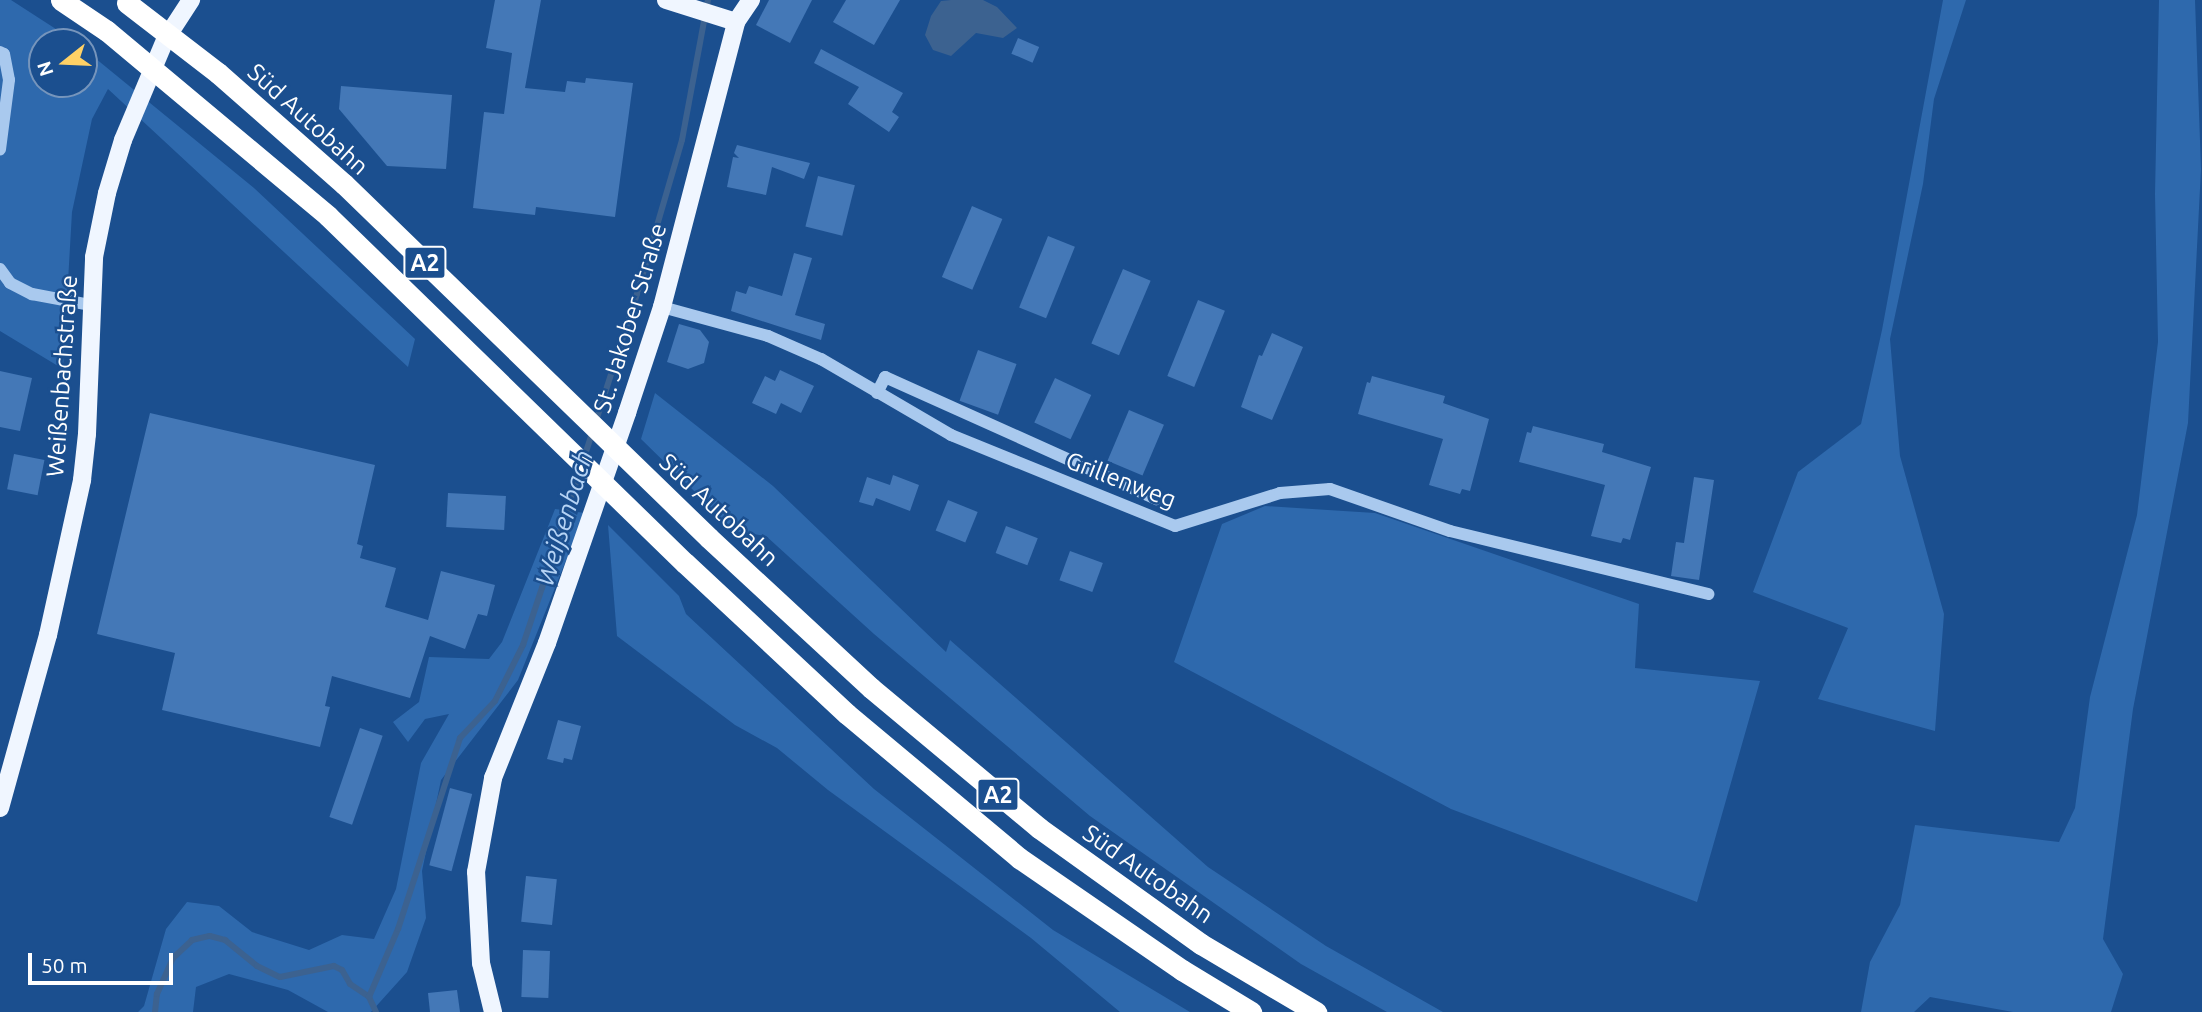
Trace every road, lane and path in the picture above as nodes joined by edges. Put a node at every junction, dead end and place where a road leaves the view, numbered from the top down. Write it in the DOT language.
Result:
graph roads {
  1 [pos="61,0"];
  2 [pos="191,0"];
  3 [pos="666,0"];
  4 [pos="751,0"];
  5 [pos="125,1"];
  6 [pos="736,22"];
  7 [pos="0,52"];
  8 [pos="0,149"];
  9 [pos="0,269"];
  10 [pos="91,305"];
  11 [pos="662,307"];
  12 [pos="877,393"];
  13 [pos="1157,499"];
  14 [pos="1708,594"];
  15 [pos="0,808"];
  16 [pos="493,1012"];
  17 [pos="1251,1012"];
  18 [pos="1316,1012"];
  1 -- 17 [label="highway, A2, bridge"];
  2 -- 10 [label="main road, Weißenbachstraße"];
  3 -- 6 [label="main road"];
  4 -- 6 [label="main road, St. Jakober Straße"];
  5 -- 18 [label="highway, Süd Autobahn / A2, bridge"];
  6 -- 11 [label="main road, St. Jakober Straße"];
  7 -- 8 [label="street"];
  9 -- 10 [label="street"];
  10 -- 15 [label="main road, Weißenbachstraße"];
  11 -- 12 [label="street, Grillenweg"];
  11 -- 16 [label="main road, St. Jakober Straße"];
  12 -- 13 [label="street"];
  12 -- 14 [label="street, Grillenweg"];
}
